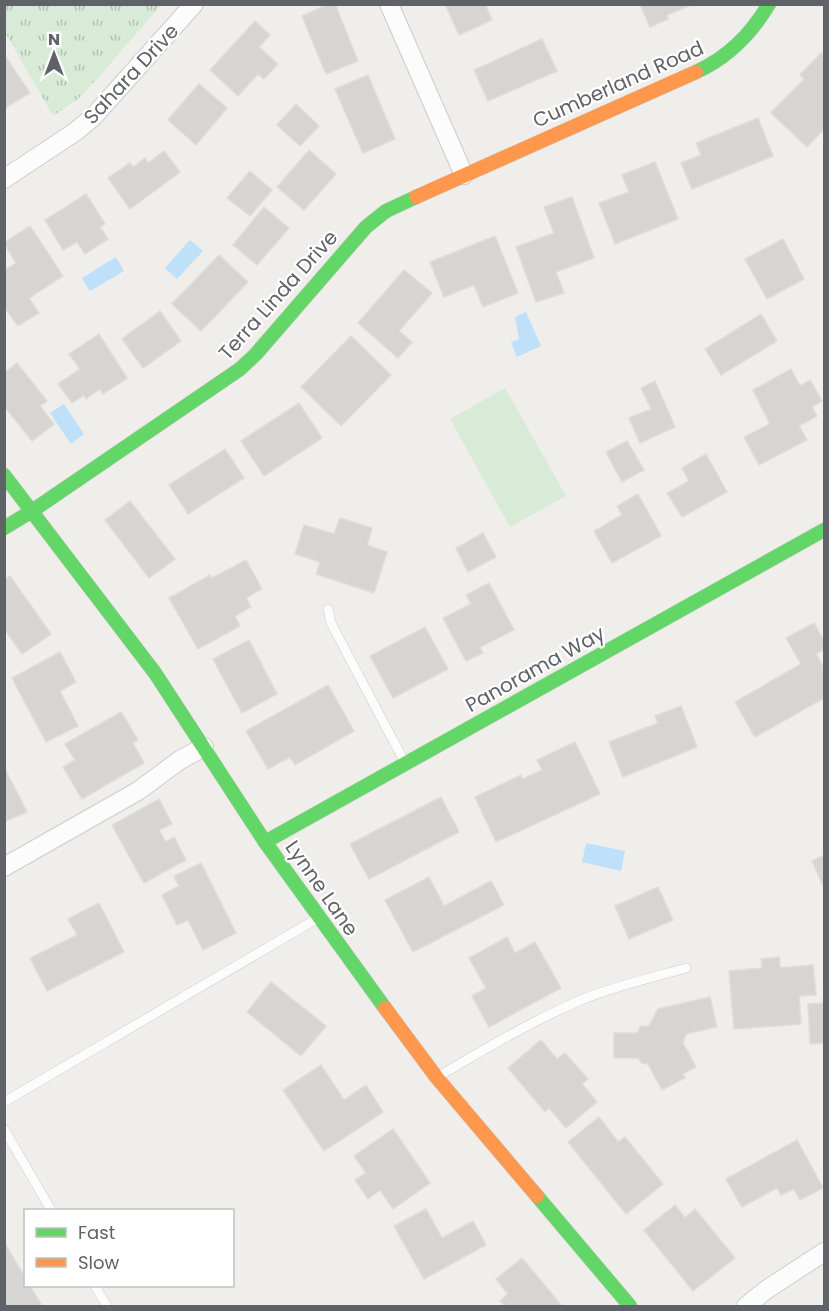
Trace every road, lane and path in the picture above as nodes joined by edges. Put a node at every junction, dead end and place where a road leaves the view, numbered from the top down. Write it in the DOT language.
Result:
graph roads {
  1 [pos="194,4"];
  2 [pos="389,4"];
  3 [pos="769,4"];
  4 [pos="464,175"];
  5 [pos="4,179"];
  6 [pos="4,475"];
  7 [pos="32,511"];
  8 [pos="4,528"];
  9 [pos="825,530"];
  10 [pos="328,609"];
  11 [pos="204,747"];
  12 [pos="406,763"];
  13 [pos="265,842"];
  14 [pos="4,867"];
  15 [pos="318,918"];
  16 [pos="686,968"];
  17 [pos="437,1078"];
  18 [pos="4,1102"];
  19 [pos="4,1129"];
  20 [pos="50,1209"];
  21 [pos="825,1252"];
  22 [pos="96,1287"];
  23 [pos="107,1306"];
  24 [pos="630,1306"];
  25 [pos="746,1306"];
  1 -- 5 [label="street, Sahara Drive"];
  2 -- 4 [label="street"];
  3 -- 4 [label="street, Cumberland Road"];
  4 -- 7 [label="street, Terra Linda Drive"];
  6 -- 7 [label="street, Lynne Lane"];
  7 -- 8 [label="street, Terra Linda Drive"];
  7 -- 11 [label="street, Lynne Lane"];
  9 -- 12 [label="street, Panorama Way"];
  10 -- 12 [label="lane"];
  11 -- 13 [label="street, Lynne Lane"];
  11 -- 14 [label="street"];
  12 -- 13 [label="street, Panorama Way"];
  13 -- 15 [label="street, Lynne Lane"];
  15 -- 17 [label="street, Lynne Lane"];
  15 -- 18 [label="lane"];
  16 -- 17 [label="lane"];
  17 -- 24 [label="street, Lynne Lane"];
  19 -- 20 [label="lane"];
  21 -- 25 [label="street"];
  22 -- 23 [label="lane"];
}
